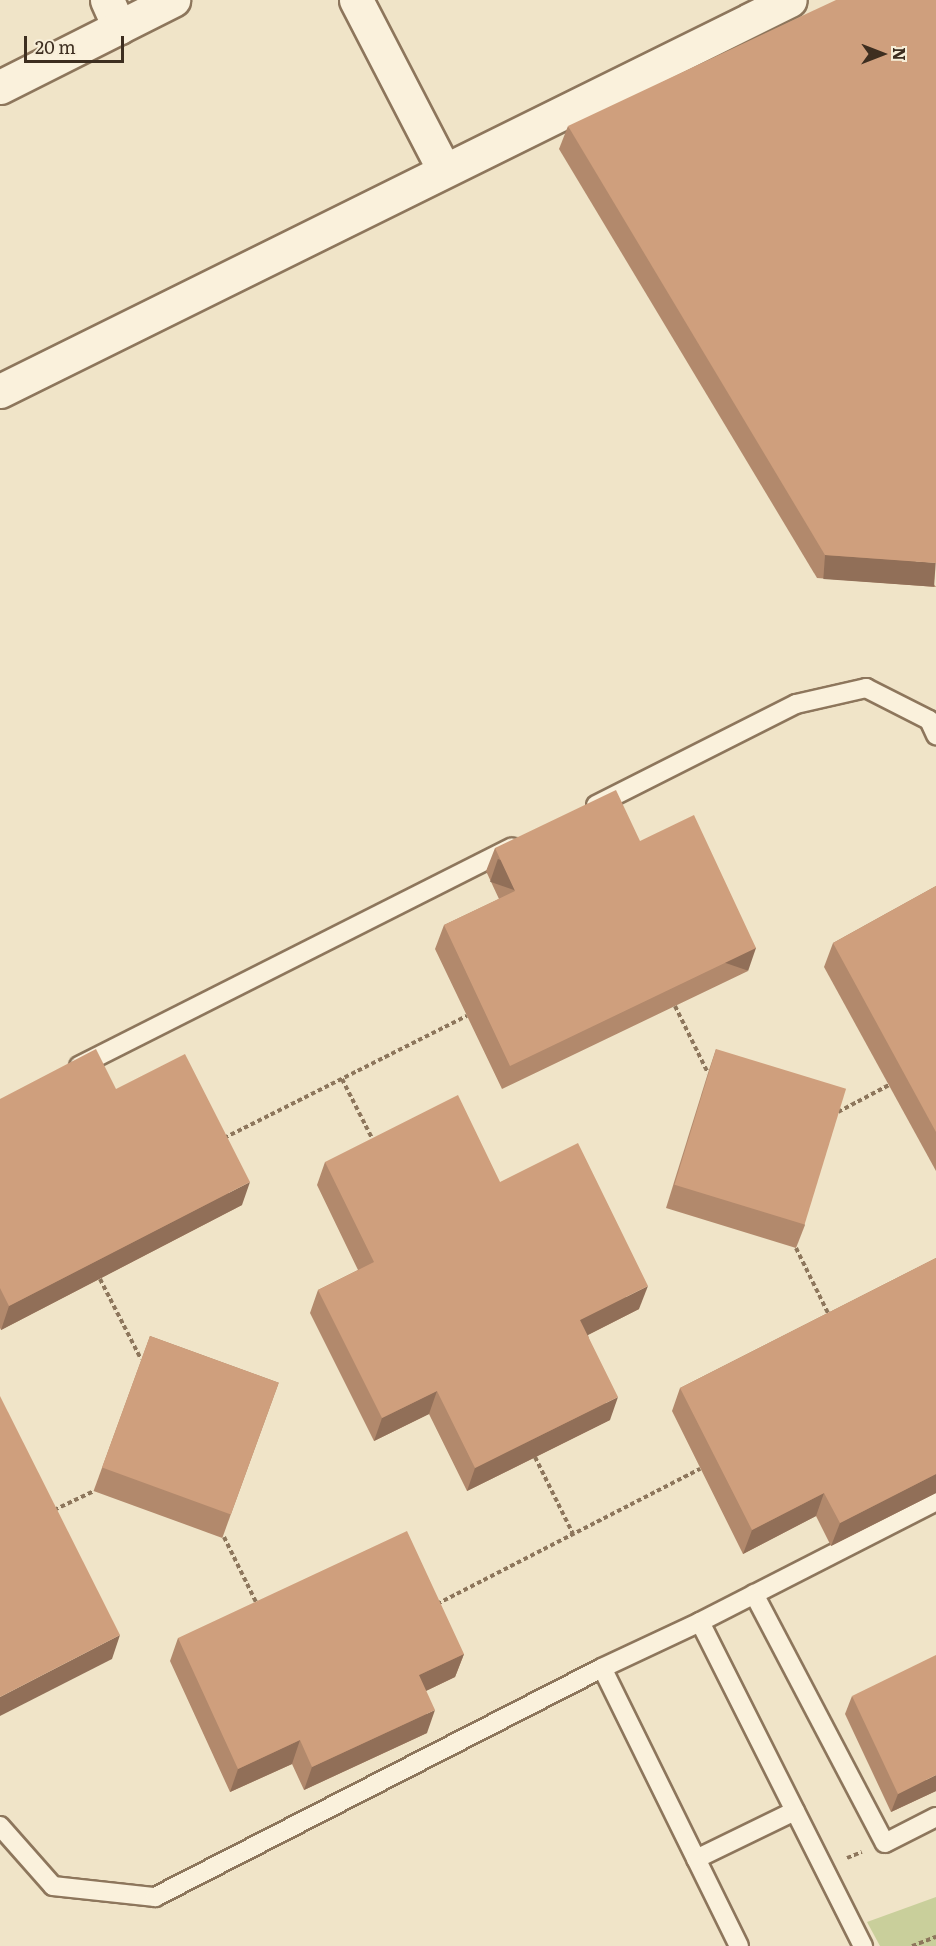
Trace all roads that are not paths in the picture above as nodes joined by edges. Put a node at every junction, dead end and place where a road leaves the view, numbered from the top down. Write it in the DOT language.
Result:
graph roads {
  1 [pos="173,0"];
  2 [pos="356,0"];
  3 [pos="790,0"];
  4 [pos="113,14"];
  5 [pos="0,87"];
  6 [pos="444,170"];
  7 [pos="0,391"];
  8 [pos="936,735"];
  9 [pos="584,811"];
  10 [pos="531,838"];
  11 [pos="64,1074"];
  12 [pos="936,1501"];
  13 [pos="754,1594"];
  14 [pos="700,1622"];
  15 [pos="602,1668"];
  16 [pos="795,1811"];
  17 [pos="936,1817"];
  18 [pos="0,1826"];
  19 [pos="696,1859"];
  20 [pos="739,1946"];
  21 [pos="863,1946"];
  1 -- 4 [label="street"];
  2 -- 6 [label="street"];
  3 -- 6 [label="street"];
  4 -- 5 [label="street"];
  6 -- 7 [label="street"];
  8 -- 9 [label="lane"];
  10 -- 11 [label="lane"];
  12 -- 13 [label="lane"];
  13 -- 14 [label="lane"];
  13 -- 17 [label="lane"];
  14 -- 15 [label="lane"];
  14 -- 16 [label="lane"];
  15 -- 18 [label="lane"];
  15 -- 19 [label="lane"];
  16 -- 19 [label="lane"];
  16 -- 21 [label="lane"];
  19 -- 20 [label="lane"];
}
